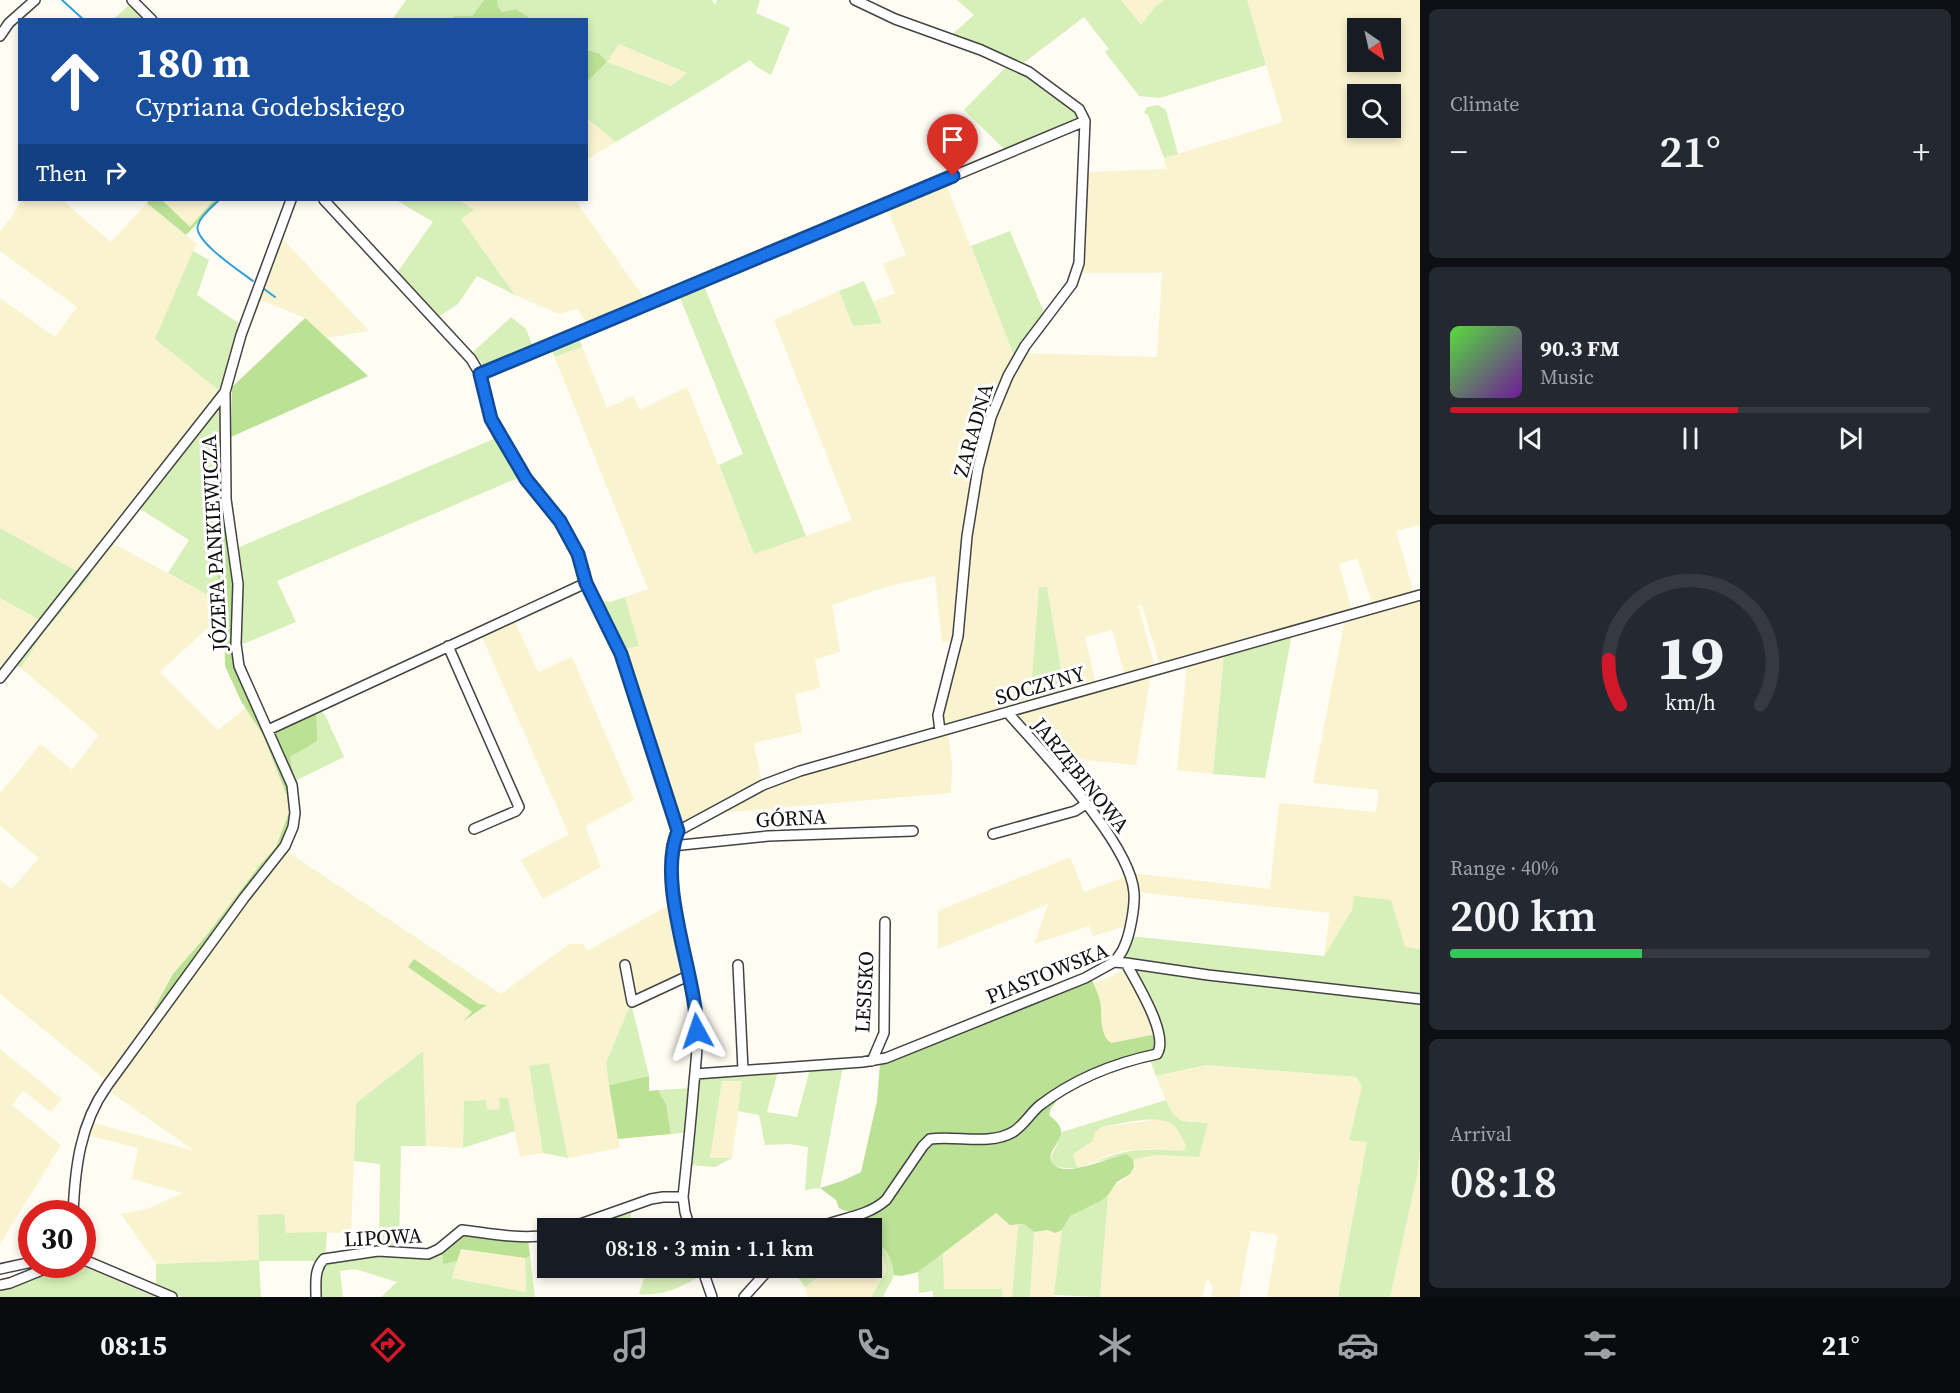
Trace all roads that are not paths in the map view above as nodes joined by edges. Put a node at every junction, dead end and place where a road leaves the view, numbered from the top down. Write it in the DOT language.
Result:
graph roads {
  1 [pos="34,0"];
  2 [pos="132,0"];
  3 [pos="855,0"];
  4 [pos="150,18"];
  5 [pos="0,36"];
  6 [pos="1085,121"];
  7 [pos="291,201"];
  8 [pos="325,201"];
  9 [pos="480,374"];
  10 [pos="225,392"];
  11 [pos="586,583"];
  12 [pos="1420,594"];
  13 [pos="448,646"];
  14 [pos="0,678"];
  15 [pos="1008,713"];
  16 [pos="268,730"];
  17 [pos="940,731"];
  18 [pos="1086,804"];
  19 [pos="474,829"];
  20 [pos="678,831"];
  21 [pos="913,831"];
  22 [pos="993,834"];
  23 [pos="672,846"];
  24 [pos="885,922"];
  25 [pos="1114,963"];
  26 [pos="1126,963"];
  27 [pos="625,965"];
  28 [pos="738,965"];
  29 [pos="690,975"];
  30 [pos="1420,999"];
  31 [pos="872,1061"];
  32 [pos="743,1070"];
  33 [pos="694,1074"];
  34 [pos="683,1197"];
  35 [pos="74,1200"];
  36 [pos="597,1218"];
  37 [pos="686,1218"];
  38 [pos="845,1218"];
  39 [pos="537,1236"];
  40 [pos="18,1265"];
  41 [pos="96,1265"];
  42 [pos="0,1269"];
  43 [pos="22,1278"];
  44 [pos="705,1278"];
  45 [pos="761,1278"];
  46 [pos="0,1285"];
  47 [pos="172,1297"];
  48 [pos="316,1297"];
  49 [pos="712,1297"];
  50 [pos="744,1297"];
  1 -- 5 [label="street"];
  2 -- 4 [label="street"];
  3 -- 6 [label="street"];
  6 -- 9 [label="street"];
  6 -- 17 [label="street, ZARADNA"];
  7 -- 10 [label="street, JÓZEFA PANKIEWICZA"];
  8 -- 9 [label="street"];
  9 -- 11 [label="street"];
  10 -- 14 [label="street"];
  10 -- 16 [label="street, JÓZEFA PANKIEWICZA"];
  11 -- 13 [label="street"];
  11 -- 20 [label="street"];
  12 -- 15 [label="street, SOCZYNY"];
  13 -- 16 [label="street"];
  13 -- 19 [label="street"];
  15 -- 17 [label="street, SOCZYNY"];
  15 -- 18 [label="street, JARZĘBINOWA"];
  16 -- 35 [label="street, JÓZEFA PANKIEWICZA"];
  17 -- 20 [label="street, SOCZYNY"];
  18 -- 22 [label="street"];
  18 -- 25 [label="street, JARZĘBINOWA"];
  20 -- 23 [label="street"];
  21 -- 23 [label="street, GÓRNA"];
  23 -- 29 [label="street"];
  24 -- 31 [label="street, LESISKO"];
  25 -- 26 [label="street, PIASTOWSKA"];
  25 -- 31 [label="street, PIASTOWSKA"];
  26 -- 30 [label="street, PIASTOWSKA"];
  26 -- 38 [label="street"];
  27 -- 29 [label="street"];
  28 -- 32 [label="street"];
  29 -- 33 [label="street"];
  31 -- 32 [label="street, PIASTOWSKA"];
  32 -- 33 [label="street, PIASTOWSKA"];
  33 -- 34 [label="street"];
  34 -- 36 [label="street"];
  34 -- 37 [label="street"];
  39 -- 48 [label="street, LIPOWA"];
  40 -- 42 [label="street"];
  41 -- 47 [label="street"];
  43 -- 46 [label="street"];
  44 -- 49 [label="street"];
  45 -- 50 [label="street"];
}
